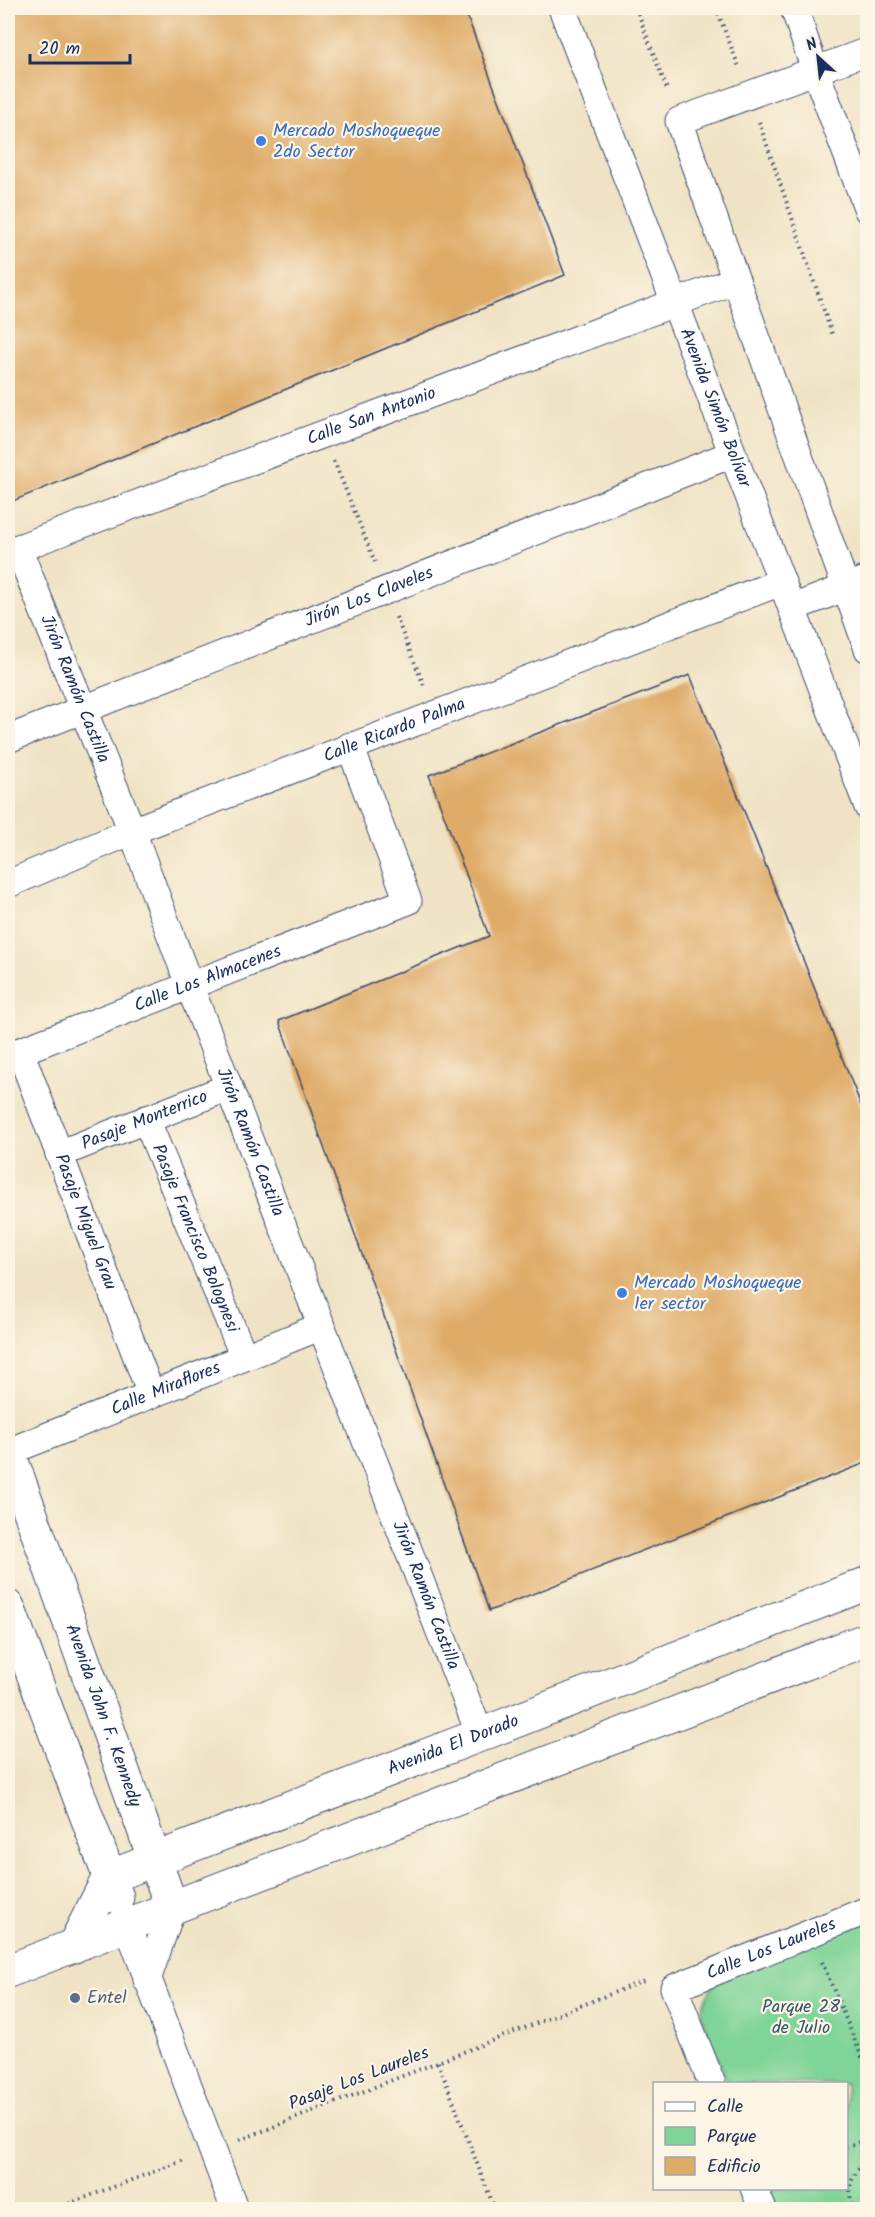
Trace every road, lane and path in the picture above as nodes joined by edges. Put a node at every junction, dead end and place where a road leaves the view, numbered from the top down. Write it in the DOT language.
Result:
graph roads {
  1 [pos="562,8"];
  2 [pos="636,8"];
  3 [pos="716,8"];
  4 [pos="794,8"];
  5 [pos="867,51"];
  6 [pos="814,70"];
  7 [pos="750,94"];
  8 [pos="679,121"];
  9 [pos="867,210"];
  10 [pos="736,280"];
  11 [pos="675,304"];
  12 [pos="832,334"];
  13 [pos="732,454"];
  14 [pos="13,550"];
  15 [pos="781,582"];
  16 [pos="856,583"];
  17 [pos="792,608"];
  18 [pos="867,649"];
  19 [pos="84,708"];
  20 [pos="8,739"];
  21 [pos="350,746"];
  22 [pos="867,807"];
  23 [pos="132,831"];
  24 [pos="8,884"];
  25 [pos="189,987"];
  26 [pos="14,1053"];
  27 [pos="229,1087"];
  28 [pos="147,1119"];
  29 [pos="59,1154"];
  30 [pos="322,1326"];
  31 [pos="244,1357"];
  32 [pos="151,1394"];
  33 [pos="8,1451"];
  34 [pos="867,1583"];
  35 [pos="8,1607"];
  36 [pos="867,1640"];
  37 [pos="480,1735"];
  38 [pos="155,1860"];
  39 [pos="109,1877"];
  40 [pos="172,1908"];
  41 [pos="867,1910"];
  42 [pos="128,1926"];
  43 [pos="74,1946"];
  44 [pos="821,1958"];
  45 [pos="8,1971"];
  46 [pos="147,1980"];
  47 [pos="674,1988"];
  48 [pos="438,2062"];
  49 [pos="867,2072"];
  50 [pos="711,2082"];
  51 [pos="867,2139"];
  52 [pos="848,2146"];
  53 [pos="212,2151"];
  54 [pos="867,2159"];
  55 [pos="755,2190"];
  56 [pos="52,2210"];
  57 [pos="235,2210"];
  58 [pos="495,2210"];
  59 [pos="763,2210"];
  60 [pos="852,2210"];
  1 -- 11 [label="street, Avenida Simón Bolívar"];
  2 -- 8 [label="path"];
  3 -- 7 [label="path"];
  4 -- 6 [label="street"];
  5 -- 6 [label="street"];
  6 -- 7 [label="street"];
  6 -- 9 [label="street"];
  7 -- 8 [label="street"];
  7 -- 12 [label="path"];
  8 -- 10 [label="street"];
  10 -- 11 [label="street, Calle San Antonio"];
  10 -- 16 [label="street"];
  11 -- 13 [label="street, Avenida Simón Bolívar"];
  11 -- 14 [label="street, Calle San Antonio"];
  13 -- 15 [label="street, Avenida Simón Bolívar"];
  13 -- 19 [label="street, Jirón Los Claveles"];
  14 -- 19 [label="street, Jirón Ramón Castilla"];
  15 -- 17 [label="street, Avenida Simón Bolívar"];
  15 -- 21 [label="street, Calle Ricardo Palma"];
  16 -- 17 [label="street"];
  16 -- 18 [label="street"];
  17 -- 22 [label="street, Avenida Simón Bolívar"];
  19 -- 20 [label="street, Jirón Los Claveles"];
  19 -- 23 [label="street, Jirón Ramón Castilla"];
  21 -- 23 [label="street, Calle Ricardo Palma"];
  21 -- 25 [label="street, Calle Los Almacenes"];
  23 -- 24 [label="street, Calle Ricardo Palma"];
  23 -- 25 [label="street, Jirón Ramón Castilla"];
  25 -- 26 [label="street, Calle Los Almacenes"];
  25 -- 27 [label="street, Jirón Ramón Castilla"];
  26 -- 29 [label="street, Pasaje Miguel Grau"];
  27 -- 28 [label="street, Pasaje Monterrico"];
  27 -- 30 [label="street, Jirón Ramón Castilla"];
  28 -- 29 [label="street, Pasaje Monterrico"];
  28 -- 31 [label="street, Pasaje Francisco Bolognesi"];
  29 -- 32 [label="street, Pasaje Miguel Grau"];
  30 -- 31 [label="street, Calle Miraflores"];
  30 -- 37 [label="street, Jirón Ramón Castilla"];
  31 -- 32 [label="street, Calle Miraflores"];
  32 -- 33 [label="street, Calle Miraflores"];
  33 -- 38 [label="street, Avenida John F. Kennedy"];
  34 -- 37 [label="street, Avenida El Dorado"];
  35 -- 39 [label="street"];
  36 -- 40 [label="street"];
  37 -- 38 [label="street, Avenida El Dorado"];
  38 -- 39 [label="street, Avenida El Dorado"];
  38 -- 40 [label="street, Avenida John F. Kennedy"];
  39 -- 42 [label="street"];
  39 -- 43 [label="street"];
  40 -- 42 [label="street"];
  40 -- 46 [label="street"];
  41 -- 47 [label="street, Calle Los Laureles"];
  42 -- 43 [label="street"];
  42 -- 46 [label="street"];
  43 -- 45 [label="street"];
  44 -- 49 [label="path"];
  46 -- 53 [label="street"];
  47 -- 48 [label="path, Pasaje Los Laureles"];
  47 -- 50 [label="street"];
  48 -- 53 [label="path, Pasaje Los Laureles"];
  48 -- 58 [label="path"];
  51 -- 52 [label="path"];
  53 -- 56 [label="path, Pasaje Los Laureles"];
  53 -- 57 [label="street"];
  54 -- 60 [label="path"];
  55 -- 59 [label="street"];
}
